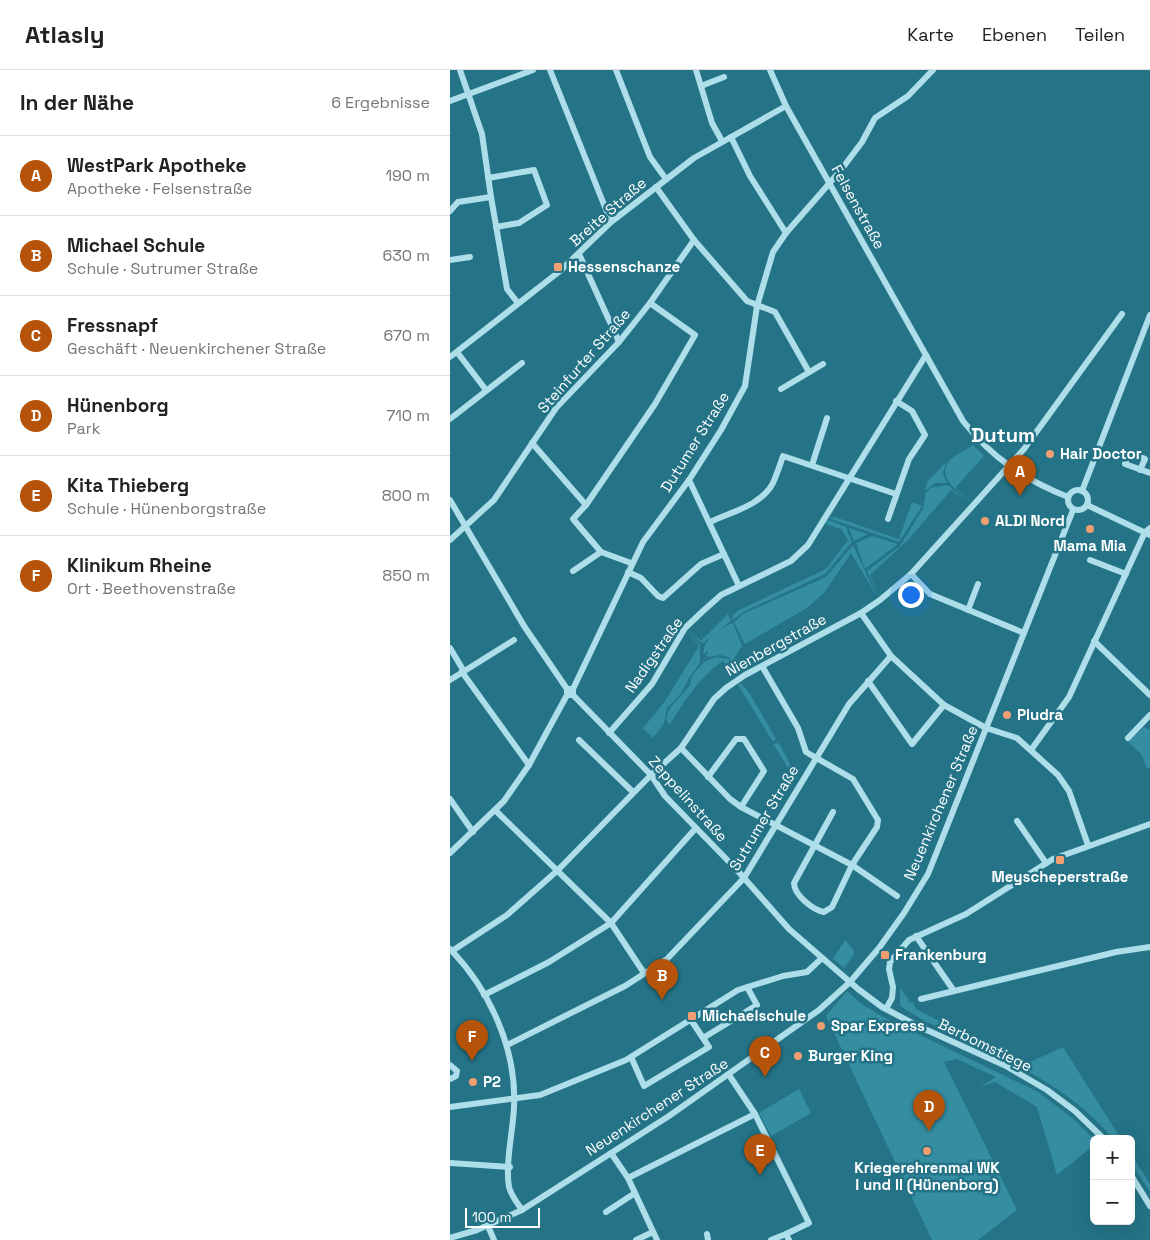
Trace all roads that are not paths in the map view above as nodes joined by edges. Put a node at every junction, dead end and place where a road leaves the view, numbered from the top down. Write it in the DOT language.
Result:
graph roads {
  1 [pos="460,70"];
  2 [pos="533,70"];
  3 [pos="550,70"];
  4 [pos="616,70"];
  5 [pos="696,70"];
  6 [pos="770,70"];
  7 [pos="933,70"];
  8 [pos="724,77"];
  9 [pos="701,86"];
  10 [pos="468,93"];
  11 [pos="450,101"];
  12 [pos="786,106"];
  13 [pos="731,137"];
  14 [pos="722,141"];
  15 [pos="488,178"];
  16 [pos="666,179"];
  17 [pos="829,183"];
  18 [pos="656,187"];
  19 [pos="491,197"];
  20 [pos="450,211"];
  21 [pos="611,222"];
  22 [pos="496,227"];
  23 [pos="786,233"];
  24 [pos="694,240"];
  25 [pos="579,254"];
  26 [pos="470,257"];
  27 [pos="450,260"];
  28 [pos="518,303"];
  29 [pos="650,303"];
  30 [pos="757,306"];
  31 [pos="1122,314"];
  32 [pos="1150,315"];
  33 [pos="619,342"];
  34 [pos="457,352"];
  35 [pos="926,355"];
  36 [pos="450,357"];
  37 [pos="522,363"];
  38 [pos="823,364"];
  39 [pos="809,372"];
  40 [pos="781,389"];
  41 [pos="486,390"];
  42 [pos="896,401"];
  43 [pos="827,418"];
  44 [pos="450,419"];
  45 [pos="532,443"];
  46 [pos="812,465"];
  47 [pos="1008,467"];
  48 [pos="1140,470"];
  49 [pos="1150,473"];
  50 [pos="850,477"];
  51 [pos="689,480"];
  52 [pos="1082,491"];
  53 [pos="896,494"];
  54 [pos="1068,497"];
  55 [pos="450,500"];
  56 [pos="586,505"];
  57 [pos="1087,505"];
  58 [pos="1073,510"];
  59 [pos="888,519"];
  60 [pos="710,522"];
  61 [pos="465,527"];
  62 [pos="1148,532"];
  63 [pos="450,540"];
  64 [pos="601,552"];
  65 [pos="724,554"];
  66 [pos="1090,560"];
  67 [pos="631,563"];
  68 [pos="573,571"];
  69 [pos="628,572"];
  70 [pos="911,574"];
  71 [pos="1126,574"];
  72 [pos="978,584"];
  73 [pos="739,586"];
  74 [pos="968,610"];
  75 [pos="861,613"];
  76 [pos="1024,633"];
  77 [pos="514,640"];
  78 [pos="1094,641"];
  79 [pos="450,648"];
  80 [pos="891,656"];
  81 [pos="762,666"];
  82 [pos="462,672"];
  83 [pos="450,680"];
  84 [pos="868,681"];
  85 [pos="570,692"];
  86 [pos="1150,695"];
  87 [pos="944,705"];
  88 [pos="1149,720"];
  89 [pos="986,728"];
  90 [pos="609,733"];
  91 [pos="1128,738"];
  92 [pos="578,740"];
  93 [pos="681,748"];
  94 [pos="1031,750"];
  95 [pos="814,758"];
  96 [pos="529,764"];
  97 [pos="651,775"];
  98 [pos="708,777"];
  99 [pos="633,792"];
  100 [pos="450,799"];
  101 [pos="741,807"];
  102 [pos="495,810"];
  103 [pos="833,812"];
  104 [pos="1017,821"];
  105 [pos="1150,824"];
  106 [pos="775,827"];
  107 [pos="695,829"];
  108 [pos="473,832"];
  109 [pos="814,845"];
  110 [pos="1088,846"];
  111 [pos="450,853"];
  112 [pos="1046,863"];
  113 [pos="852,865"];
  114 [pos="558,870"];
  115 [pos="744,878"];
  116 [pos="897,896"];
  117 [pos="611,923"];
  118 [pos="916,936"];
  119 [pos="1150,947"];
  120 [pos="451,950"];
  121 [pos="822,958"];
  122 [pos="644,973"];
  123 [pos="850,982"];
  124 [pos="747,987"];
  125 [pos="954,991"];
  126 [pos="484,995"];
  127 [pos="921,999"];
  128 [pos="886,1009"];
  129 [pos="691,1020"];
  130 [pos="703,1038"];
  131 [pos="507,1044"];
  132 [pos="631,1057"];
  133 [pos="450,1065"];
  134 [pos="729,1075"];
  135 [pos="450,1079"];
  136 [pos="514,1100"];
  137 [pos="450,1107"];
  138 [pos="755,1114"];
  139 [pos="1100,1135"];
  140 [pos="612,1153"];
  141 [pos="450,1163"];
  142 [pos="510,1167"];
  143 [pos="628,1178"];
  144 [pos="1134,1180"];
  145 [pos="635,1193"];
  146 [pos="1150,1206"];
  147 [pos="522,1210"];
  148 [pos="606,1212"];
  149 [pos="488,1226"];
  150 [pos="653,1232"];
  151 [pos="787,1237"];
  152 [pos="450,1238"];
  153 [pos="494,1240"];
  154 [pos="636,1240"];
  155 [pos="657,1240"];
  156 [pos="771,1240"];
  1 -- 10 [label="street"];
  2 -- 10 [label="street"];
  3 -- 21 [label="street"];
  4 -- 16 [label="street"];
  5 -- 9 [label="street"];
  6 -- 12 [label="street, Felsenstraße"];
  7 -- 17 [label="street, Dutumer Straße"];
  8 -- 9 [label="street"];
  9 -- 14 [label="street"];
  10 -- 11 [label="street"];
  10 -- 15 [label="street"];
  12 -- 13 [label="street, Breite Straße"];
  12 -- 17 [label="street, Felsenstraße"];
  13 -- 14 [label="street, Breite Straße"];
  13 -- 23 [label="street"];
  14 -- 16 [label="street, Breite Straße"];
  15 -- 19 [label="street"];
  15 -- 22 [label="street"];
  16 -- 18 [label="street, Breite Straße"];
  17 -- 23 [label="street, Dutumer Straße"];
  17 -- 35 [label="street, Felsenstraße"];
  18 -- 21 [label="street, Breite Straße"];
  18 -- 24 [label="street"];
  19 -- 20 [label="street"];
  19 -- 22 [label="street"];
  21 -- 25 [label="street, Breite Straße"];
  22 -- 28 [label="street"];
  23 -- 30 [label="street, Dutumer Straße"];
  24 -- 29 [label="street, Steinfurter Straße"];
  24 -- 30 [label="street"];
  25 -- 28 [label="street, Breite Straße"];
  25 -- 33 [label="street"];
  26 -- 27 [label="street"];
  28 -- 34 [label="street, Breite Straße"];
  29 -- 33 [label="street, Steinfurter Straße"];
  29 -- 56 [label="street"];
  30 -- 39 [label="street"];
  30 -- 51 [label="street, Dutumer Straße"];
  31 -- 47 [label="street, Nienbergstraße"];
  32 -- 52 [label="street"];
  33 -- 45 [label="street, Steinfurter Straße"];
  34 -- 36 [label="street, Breite Straße"];
  34 -- 41 [label="street"];
  35 -- 42 [label="street, Nadigstraße"];
  35 -- 47 [label="street, Felsenstraße"];
  37 -- 41 [label="street"];
  38 -- 39 [label="street"];
  39 -- 40 [label="street"];
  41 -- 44 [label="street"];
  42 -- 50 [label="street, Nadigstraße"];
  42 -- 53 [label="street"];
  43 -- 46 [label="street"];
  45 -- 56 [label="street"];
  45 -- 61 [label="street, Steinfurter Straße"];
  46 -- 50 [label="street"];
  46 -- 60 [label="street"];
  47 -- 54 [label="street, Felsenstraße"];
  47 -- 70 [label="street, Nienbergstraße"];
  48 -- 49 [label="street"];
  50 -- 53 [label="street"];
  50 -- 73 [label="street, Nadigstraße"];
  51 -- 60 [label="street"];
  51 -- 67 [label="street, Dutumer Straße"];
  52 -- 54 [label="street"];
  52 -- 57 [label="street"];
  53 -- 59 [label="street"];
  54 -- 58 [label="street"];
  55 -- 61 [label="street, Zeppelinstraße"];
  56 -- 64 [label="street"];
  57 -- 58 [label="street"];
  57 -- 62 [label="street"];
  58 -- 76 [label="street, Neuenkirchener Straße"];
  60 -- 65 [label="street"];
  61 -- 63 [label="street, Steinfurter Straße"];
  61 -- 85 [label="street, Zeppelinstraße"];
  62 -- 71 [label="street"];
  64 -- 67 [label="street"];
  64 -- 68 [label="street"];
  65 -- 69 [label="street"];
  65 -- 73 [label="street"];
  66 -- 71 [label="street"];
  67 -- 69 [label="street, Dutumer Straße"];
  69 -- 85 [label="street, Dutumer Straße"];
  70 -- 74 [label="street"];
  70 -- 75 [label="street, Nienbergstraße"];
  71 -- 78 [label="street"];
  72 -- 74 [label="street"];
  73 -- 90 [label="street, Nadigstraße"];
  74 -- 76 [label="street"];
  75 -- 80 [label="street"];
  75 -- 81 [label="street, Nienbergstraße"];
  76 -- 89 [label="street, Neuenkirchener Straße"];
  77 -- 82 [label="street"];
  78 -- 86 [label="street"];
  78 -- 94 [label="street"];
  79 -- 82 [label="street"];
  80 -- 84 [label="street, Sutrumer Straße"];
  80 -- 87 [label="street"];
  81 -- 93 [label="street, Nienbergstraße"];
  81 -- 95 [label="street"];
  82 -- 83 [label="street"];
  82 -- 96 [label="street"];
  84 -- 87 [label="street"];
  84 -- 95 [label="street, Sutrumer Straße"];
  85 -- 90 [label="street, Zeppelinstraße"];
  85 -- 96 [label="street, Dutumer Straße"];
  87 -- 89 [label="street"];
  88 -- 91 [label="street"];
  89 -- 94 [label="street"];
  89 -- 123 [label="street, Neuenkirchener Straße"];
  90 -- 97 [label="street, Zeppelinstraße"];
  92 -- 99 [label="street"];
  93 -- 97 [label="street, Nienbergstraße"];
  93 -- 98 [label="street"];
  94 -- 110 [label="street"];
  95 -- 106 [label="street, Sutrumer Straße"];
  95 -- 113 [label="street"];
  96 -- 102 [label="street, Dutumer Straße"];
  97 -- 99 [label="street, Nienbergstraße"];
  97 -- 107 [label="street, Zeppelinstraße"];
  98 -- 101 [label="street"];
  98 -- 101 [label="street"];
  99 -- 114 [label="street, Nienbergstraße"];
  100 -- 108 [label="street"];
  101 -- 106 [label="street"];
  102 -- 108 [label="street, Dutumer Straße"];
  102 -- 114 [label="street"];
  103 -- 109 [label="street"];
  104 -- 112 [label="street"];
  105 -- 110 [label="street"];
  106 -- 109 [label="street"];
  106 -- 115 [label="street, Sutrumer Straße"];
  107 -- 115 [label="street, Zeppelinstraße"];
  107 -- 117 [label="street"];
  108 -- 111 [label="street, Dutumer Straße"];
  109 -- 113 [label="street"];
  109 -- 113 [label="street"];
  110 -- 112 [label="street"];
  112 -- 118 [label="street"];
  113 -- 116 [label="street"];
  114 -- 117 [label="street"];
  114 -- 120 [label="street, Nienbergstraße"];
  115 -- 121 [label="street, Zeppelinstraße"];
  115 -- 122 [label="street, Sutrumer Straße"];
  117 -- 122 [label="street"];
  117 -- 126 [label="street"];
  118 -- 125 [label="street"];
  118 -- 128 [label="street"];
  119 -- 125 [label="street"];
  120 -- 126 [label="street"];
  121 -- 123 [label="street, Zeppelinstraße"];
  121 -- 124 [label="street"];
  122 -- 131 [label="street, Sutrumer Straße"];
  123 -- 128 [label="street, Berbomstiege"];
  123 -- 134 [label="street, Neuenkirchener Straße"];
  124 -- 129 [label="street"];
  124 -- 130 [label="street"];
  125 -- 127 [label="street"];
  126 -- 131 [label="street"];
  128 -- 139 [label="street, Berbomstiege"];
  129 -- 130 [label="street"];
  129 -- 132 [label="street"];
  130 -- 132 [label="street"];
  131 -- 136 [label="street"];
  132 -- 136 [label="street"];
  133 -- 135 [label="street"];
  134 -- 138 [label="street"];
  134 -- 140 [label="street, Neuenkirchener Straße"];
  136 -- 137 [label="street"];
  136 -- 142 [label="street"];
  138 -- 143 [label="street"];
  138 -- 151 [label="street"];
  140 -- 143 [label="street"];
  140 -- 147 [label="street, Neuenkirchener Straße"];
  141 -- 142 [label="street"];
  142 -- 147 [label="street"];
  143 -- 145 [label="street"];
  144 -- 146 [label="street"];
  145 -- 148 [label="street"];
  145 -- 150 [label="street"];
  147 -- 149 [label="street, Neuenkirchener Straße"];
  149 -- 152 [label="street, Neuenkirchener Straße"];
  149 -- 153 [label="street"];
  150 -- 154 [label="street"];
  150 -- 155 [label="street"];
  151 -- 156 [label="street"];
}
